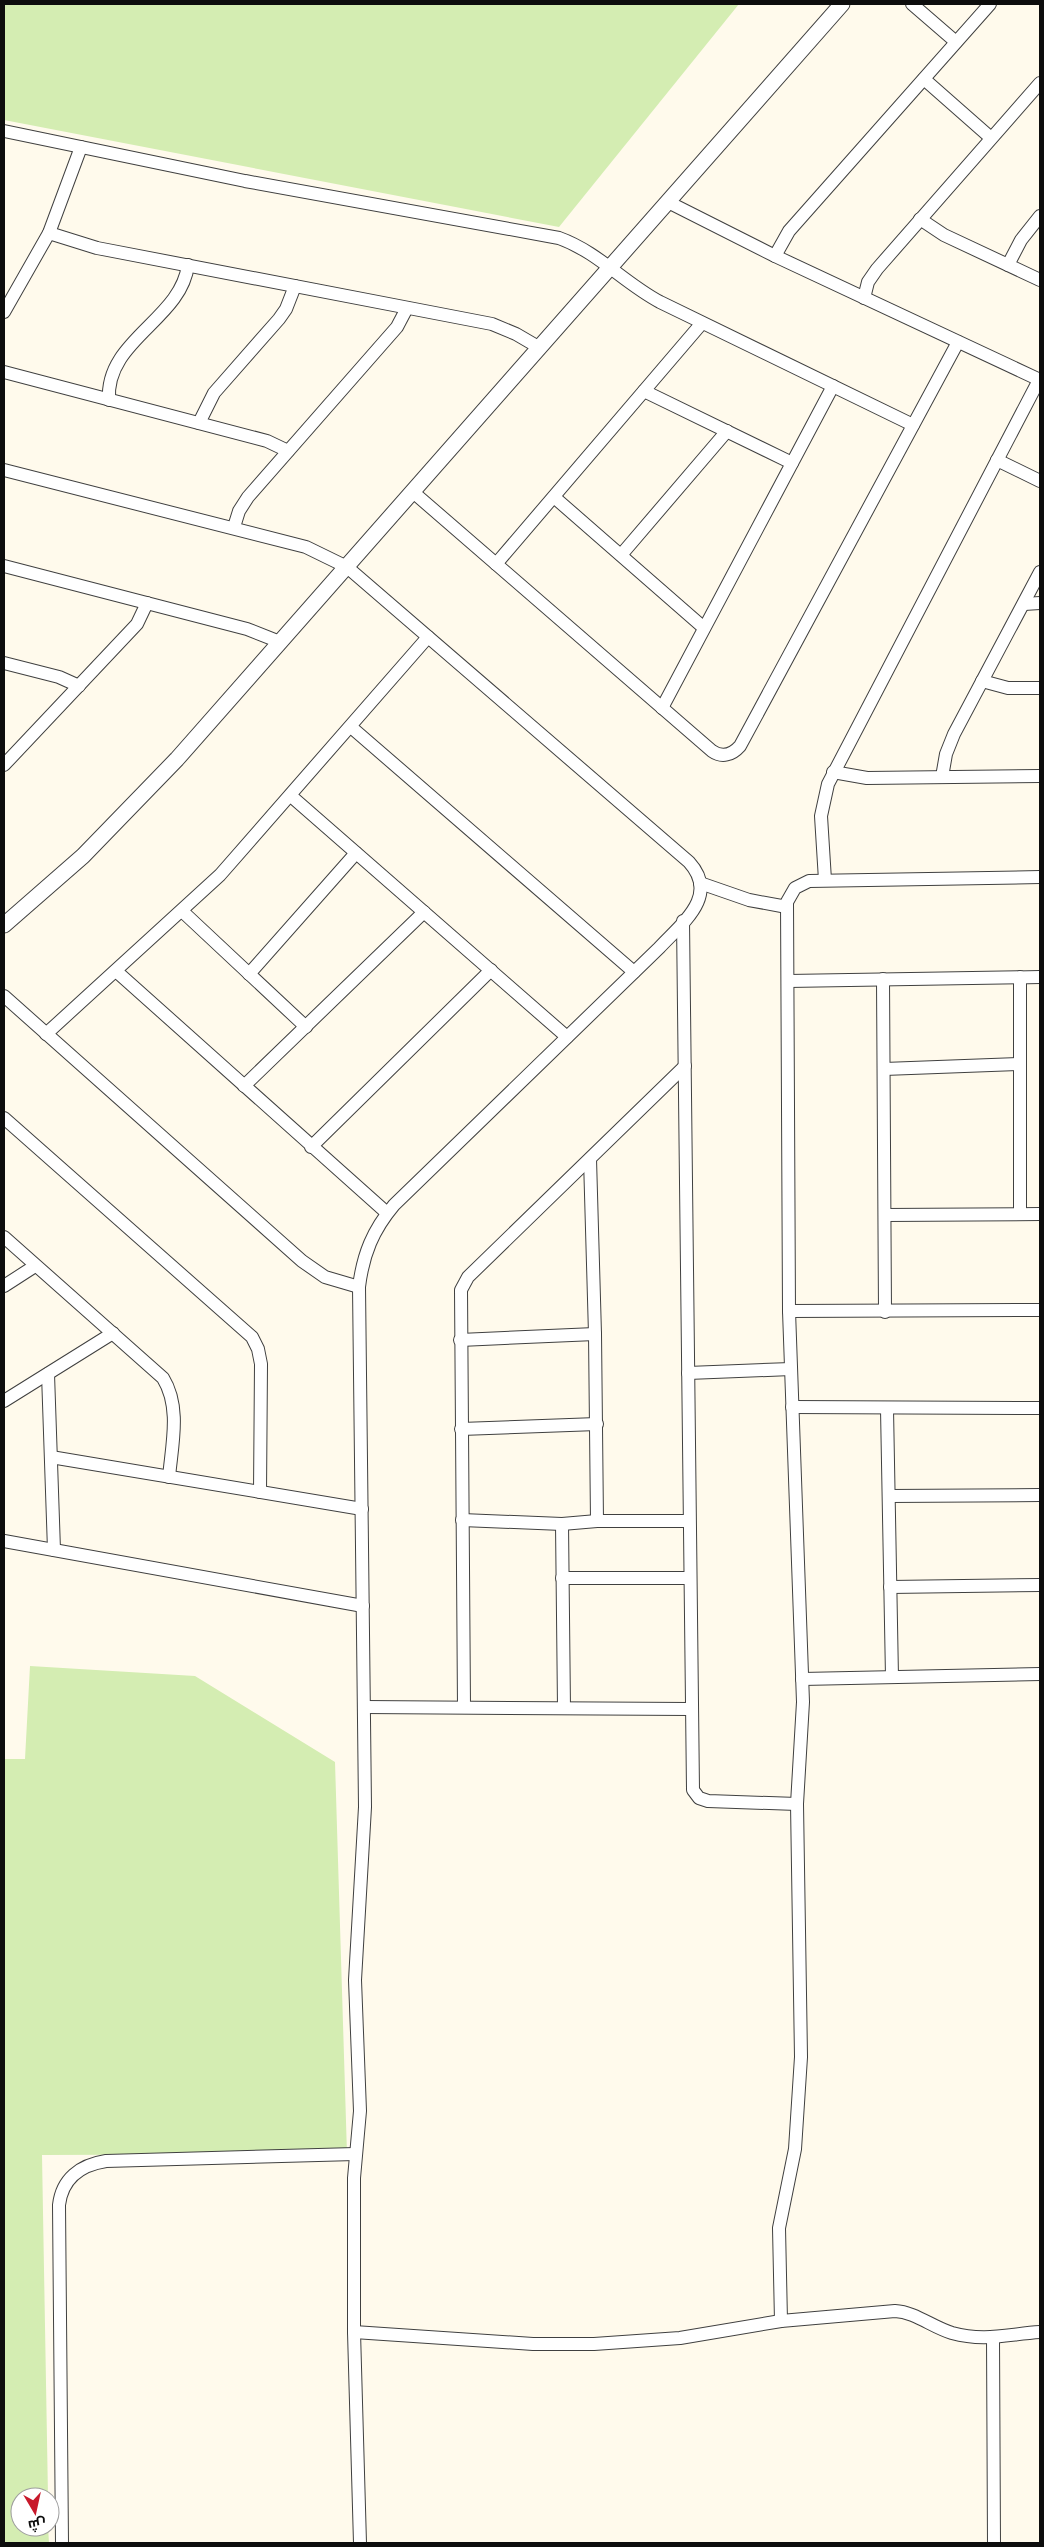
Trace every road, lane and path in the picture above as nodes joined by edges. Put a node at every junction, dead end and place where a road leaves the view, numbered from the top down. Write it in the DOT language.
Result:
graph roads {
  1 [pos="842,4"];
  2 [pos="912,4"];
  3 [pos="990,4"];
  4 [pos="956,42"];
  5 [pos="924,79"];
  6 [pos="1040,83"];
  7 [pos="4,131"];
  8 [pos="991,138"];
  9 [pos="81,147"];
  10 [pos="668,202"];
  11 [pos="1040,216"];
  12 [pos="920,219"];
  13 [pos="49,233"];
  14 [pos="775,256"];
  15 [pos="188,265"];
  16 [pos="1008,265"];
  17 [pos="610,268"];
  18 [pos="1040,280"];
  19 [pos="295,286"];
  20 [pos="864,298"];
  21 [pos="407,308"];
  22 [pos="4,312"];
  23 [pos="702,323"];
  24 [pos="958,342"];
  25 [pos="540,348"];
  26 [pos="4,372"];
  27 [pos="1040,380"];
  28 [pos="833,386"];
  29 [pos="644,391"];
  30 [pos="109,400"];
  31 [pos="198,423"];
  32 [pos="913,425"];
  33 [pos="727,431"];
  34 [pos="288,451"];
  35 [pos="997,460"];
  36 [pos="792,463"];
  37 [pos="4,470"];
  38 [pos="1040,481"];
  39 [pos="413,492"];
  40 [pos="554,497"];
  41 [pos="234,527"];
  42 [pos="621,555"];
  43 [pos="496,564"];
  44 [pos="4,566"];
  45 [pos="347,567"];
  46 [pos="1040,572"];
  47 [pos="146,603"];
  48 [pos="1040,603"];
  49 [pos="1024,604"];
  50 [pos="704,628"];
  51 [pos="428,637"];
  52 [pos="280,642"];
  53 [pos="4,663"];
  54 [pos="982,681"];
  55 [pos="79,686"];
  56 [pos="1040,688"];
  57 [pos="662,708"];
  58 [pos="351,726"];
  59 [pos="4,764"];
  60 [pos="833,772"];
  61 [pos="1040,776"];
  62 [pos="942,777"];
  63 [pos="291,796"];
  64 [pos="356,852"];
  65 [pos="1040,877"];
  66 [pos="824,880"];
  67 [pos="700,883"];
  68 [pos="787,907"];
  69 [pos="182,912"];
  70 [pos="424,912"];
  71 [pos="684,921"];
  72 [pos="4,925"];
  73 [pos="491,970"];
  74 [pos="116,971"];
  75 [pos="634,972"];
  76 [pos="249,974"];
  77 [pos="1020,977"];
  78 [pos="1040,977"];
  79 [pos="788,980"];
  80 [pos="884,980"];
  81 [pos="4,996"];
  82 [pos="306,1027"];
  83 [pos="46,1034"];
  84 [pos="567,1037"];
  85 [pos="1020,1064"];
  86 [pos="685,1066"];
  87 [pos="884,1069"];
  88 [pos="244,1086"];
  89 [pos="4,1118"];
  90 [pos="311,1147"];
  91 [pos="590,1159"];
  92 [pos="387,1214"];
  93 [pos="1020,1214"];
  94 [pos="1040,1214"];
  95 [pos="885,1215"];
  96 [pos="4,1238"];
  97 [pos="35,1266"];
  98 [pos="4,1286"];
  99 [pos="359,1287"];
  100 [pos="1040,1310"];
  101 [pos="789,1311"];
  102 [pos="885,1312"];
  103 [pos="113,1333"];
  104 [pos="595,1334"];
  105 [pos="460,1340"];
  106 [pos="791,1369"];
  107 [pos="688,1373"];
  108 [pos="48,1374"];
  109 [pos="4,1401"];
  110 [pos="792,1407"];
  111 [pos="887,1408"];
  112 [pos="1040,1408"];
  113 [pos="597,1424"];
  114 [pos="461,1429"];
  115 [pos="51,1457"];
  116 [pos="170,1477"];
  117 [pos="260,1492"];
  118 [pos="1040,1495"];
  119 [pos="888,1496"];
  120 [pos="362,1509"];
  121 [pos="462,1520"];
  122 [pos="597,1521"];
  123 [pos="689,1521"];
  124 [pos="562,1524"];
  125 [pos="4,1541"];
  126 [pos="54,1550"];
  127 [pos="562,1578"];
  128 [pos="690,1578"];
  129 [pos="1040,1585"];
  130 [pos="890,1587"];
  131 [pos="363,1606"];
  132 [pos="1040,1674"];
  133 [pos="892,1677"];
  134 [pos="802,1679"];
  135 [pos="364,1707"];
  136 [pos="464,1707"];
  137 [pos="564,1708"];
  138 [pos="691,1709"];
  139 [pos="797,1804"];
  140 [pos="355,2154"];
  141 [pos="781,2321"];
  142 [pos="354,2332"];
  143 [pos="1040,2332"];
  144 [pos="994,2338"];
  145 [pos="62,2543"];
  146 [pos="360,2543"];
  147 [pos="994,2543"];
  1 -- 10 [label="street"];
  2 -- 4 [label="street"];
  3 -- 4 [label="street"];
  4 -- 5 [label="street"];
  5 -- 8 [label="street"];
  5 -- 14 [label="street"];
  6 -- 8 [label="street"];
  7 -- 9 [label="street"];
  8 -- 12 [label="street"];
  9 -- 13 [label="street"];
  9 -- 17 [label="street"];
  10 -- 14 [label="street"];
  10 -- 17 [label="street"];
  11 -- 16 [label="street"];
  12 -- 16 [label="street"];
  12 -- 20 [label="street"];
  13 -- 15 [label="street"];
  13 -- 22 [label="street"];
  14 -- 20 [label="street"];
  15 -- 19 [label="street"];
  15 -- 30 [label="street"];
  16 -- 18 [label="street"];
  17 -- 23 [label="street"];
  17 -- 25 [label="street"];
  19 -- 21 [label="street"];
  19 -- 31 [label="street"];
  20 -- 24 [label="street"];
  21 -- 25 [label="street"];
  21 -- 34 [label="street"];
  23 -- 28 [label="street"];
  23 -- 29 [label="street"];
  24 -- 27 [label="street"];
  24 -- 32 [label="street"];
  25 -- 39 [label="street"];
  26 -- 30 [label="street"];
  27 -- 35 [label="street"];
  28 -- 32 [label="street"];
  28 -- 36 [label="street"];
  29 -- 33 [label="street"];
  29 -- 40 [label="street"];
  30 -- 31 [label="street"];
  31 -- 34 [label="street"];
  32 -- 57 [label="street"];
  33 -- 36 [label="street"];
  33 -- 42 [label="street"];
  34 -- 41 [label="street"];
  35 -- 38 [label="street"];
  35 -- 60 [label="street"];
  36 -- 50 [label="street"];
  37 -- 41 [label="street"];
  39 -- 43 [label="street"];
  39 -- 45 [label="street"];
  40 -- 42 [label="street"];
  40 -- 43 [label="street"];
  41 -- 45 [label="street"];
  42 -- 50 [label="street"];
  43 -- 57 [label="street"];
  44 -- 47 [label="street"];
  45 -- 51 [label="street"];
  45 -- 52 [label="street"];
  46 -- 49 [label="street"];
  47 -- 52 [label="street"];
  47 -- 55 [label="street"];
  48 -- 49 [label="street"];
  49 -- 54 [label="street"];
  50 -- 57 [label="street"];
  51 -- 58 [label="street"];
  51 -- 67 [label="street"];
  52 -- 72 [label="street"];
  53 -- 55 [label="street"];
  54 -- 56 [label="street"];
  54 -- 62 [label="street"];
  55 -- 59 [label="street"];
  58 -- 63 [label="street"];
  58 -- 75 [label="street"];
  60 -- 62 [label="street"];
  60 -- 66 [label="street"];
  61 -- 62 [label="street"];
  63 -- 64 [label="street"];
  63 -- 69 [label="street"];
  64 -- 70 [label="street"];
  64 -- 76 [label="street"];
  65 -- 66 [label="street"];
  66 -- 68 [label="street"];
  67 -- 68 [label="street"];
  67 -- 71 [label="street"];
  68 -- 79 [label="street"];
  69 -- 74 [label="street"];
  69 -- 76 [label="street"];
  70 -- 73 [label="street"];
  70 -- 82 [label="street"];
  71 -- 75 [label="street"];
  71 -- 86 [label="street"];
  73 -- 84 [label="street"];
  73 -- 90 [label="street"];
  74 -- 83 [label="street"];
  74 -- 88 [label="street"];
  75 -- 84 [label="street"];
  76 -- 82 [label="street"];
  77 -- 78 [label="street"];
  77 -- 80 [label="street"];
  77 -- 85 [label="street"];
  79 -- 80 [label="street"];
  79 -- 101 [label="street"];
  80 -- 87 [label="street"];
  81 -- 83 [label="street"];
  82 -- 88 [label="street"];
  83 -- 99 [label="street"];
  84 -- 92 [label="street"];
  85 -- 87 [label="street"];
  85 -- 93 [label="street"];
  86 -- 91 [label="street"];
  86 -- 107 [label="street"];
  87 -- 95 [label="street"];
  88 -- 90 [label="street"];
  89 -- 117 [label="street"];
  90 -- 92 [label="street"];
  91 -- 104 [label="street"];
  91 -- 105 [label="street"];
  92 -- 99 [label="street"];
  93 -- 94 [label="street"];
  93 -- 95 [label="street"];
  95 -- 102 [label="street"];
  96 -- 97 [label="street"];
  97 -- 98 [label="street"];
  97 -- 103 [label="street"];
  99 -- 120 [label="street"];
  100 -- 102 [label="street"];
  101 -- 102 [label="street"];
  101 -- 106 [label="street"];
  103 -- 108 [label="street"];
  103 -- 116 [label="street"];
  104 -- 105 [label="street"];
  104 -- 113 [label="street"];
  105 -- 114 [label="street"];
  106 -- 107 [label="street"];
  106 -- 110 [label="street"];
  107 -- 123 [label="street"];
  108 -- 109 [label="street"];
  108 -- 115 [label="street"];
  110 -- 111 [label="street"];
  110 -- 134 [label="street"];
  111 -- 112 [label="street"];
  111 -- 119 [label="street"];
  113 -- 114 [label="street"];
  113 -- 122 [label="street"];
  114 -- 121 [label="street"];
  115 -- 116 [label="street"];
  115 -- 126 [label="street"];
  116 -- 117 [label="street"];
  117 -- 120 [label="street"];
  118 -- 119 [label="street"];
  119 -- 130 [label="street"];
  120 -- 131 [label="street"];
  121 -- 124 [label="street"];
  121 -- 136 [label="street"];
  122 -- 123 [label="street"];
  122 -- 124 [label="street"];
  123 -- 128 [label="street"];
  124 -- 127 [label="street"];
  125 -- 126 [label="street"];
  126 -- 131 [label="street"];
  127 -- 128 [label="street"];
  127 -- 137 [label="street"];
  128 -- 138 [label="street"];
  129 -- 130 [label="street"];
  130 -- 133 [label="street"];
  131 -- 135 [label="street"];
  132 -- 133 [label="street"];
  133 -- 134 [label="street"];
  134 -- 139 [label="street"];
  135 -- 136 [label="street"];
  135 -- 140 [label="street"];
  136 -- 137 [label="street"];
  137 -- 138 [label="street"];
  138 -- 139 [label="street"];
  139 -- 141 [label="street"];
  140 -- 142 [label="street"];
  140 -- 145 [label="street"];
  141 -- 142 [label="street"];
  141 -- 144 [label="street"];
  142 -- 146 [label="street"];
  143 -- 144 [label="street"];
  144 -- 147 [label="street"];
}
